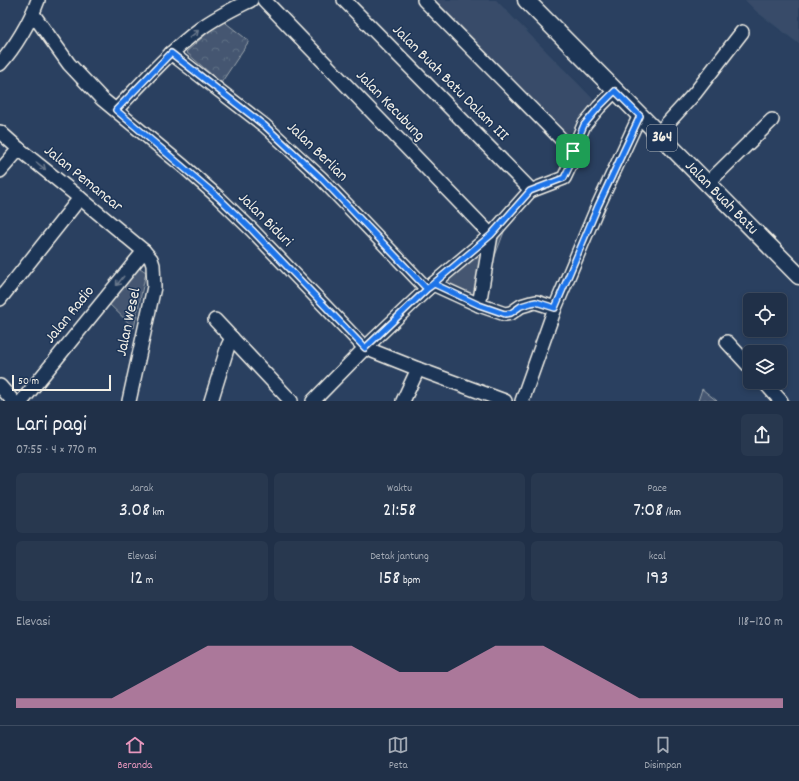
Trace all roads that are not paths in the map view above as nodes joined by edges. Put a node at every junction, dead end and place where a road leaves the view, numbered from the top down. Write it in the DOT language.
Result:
graph roads {
  1 [pos="38,0"];
  2 [pos="251,0"];
  3 [pos="264,0"];
  4 [pos="344,0"];
  5 [pos="424,0"];
  6 [pos="526,0"];
  7 [pos="539,0"];
  8 [pos="33,14"];
  9 [pos="742,32"];
  10 [pos="171,53"];
  11 [pos="0,64"];
  12 [pos="615,91"];
  13 [pos="116,110"];
  14 [pos="640,116"];
  15 [pos="772,120"];
  16 [pos="664,127"];
  17 [pos="0,132"];
  18 [pos="19,149"];
  19 [pos="573,151"];
  20 [pos="0,171"];
  21 [pos="715,176"];
  22 [pos="530,191"];
  23 [pos="80,198"];
  24 [pos="491,235"];
  25 [pos="144,251"];
  26 [pos="799,260"];
  27 [pos="799,276"];
  28 [pos="430,287"];
  29 [pos="0,299"];
  30 [pos="479,305"];
  31 [pos="555,308"];
  32 [pos="215,320"];
  33 [pos="232,338"];
  34 [pos="727,342"];
  35 [pos="365,348"];
  36 [pos="743,359"];
  37 [pos="418,369"];
  38 [pos="0,386"];
  39 [pos="770,389"];
  40 [pos="13,401"];
  41 [pos="22,401"];
  42 [pos="129,401"];
  43 [pos="211,401"];
  44 [pos="291,401"];
  45 [pos="313,401"];
  46 [pos="403,401"];
  47 [pos="505,401"];
  48 [pos="522,401"];
  49 [pos="781,401"];
  1 -- 8 [label="street"];
  10 -- 2 [label="street, one-way"];
  3 -- 24 [label="street, Jalan Kecubung"];
  4 -- 22 [label="street, Jalan Buah Batu Dalam III"];
  5 -- 19 [label="street"];
  6 -- 12 [label="main road, Jalan Buah Batu / 364"];
  7 -- 16 [label="main road, Jalan Buah Batu / 364"];
  8 -- 11 [label="street"];
  8 -- 13 [label="street, Jalan Biduri"];
  9 -- 16 [label="street"];
  10 -- 13 [label="street"];
  10 -- 28 [label="street, Jalan Berlian"];
  12 -- 14 [label="main road, Jalan Buah Batu / 364"];
  12 -- 19 [label="street"];
  13 -- 35 [label="street, Jalan Biduri"];
  14 -- 27 [label="main road, Jalan Buah Batu / 364"];
  14 -- 31 [label="street"];
  15 -- 21 [label="street"];
  16 -- 21 [label="main road, Jalan Buah Batu / 364"];
  17 -- 18 [label="street, Jalan Pemancar"];
  18 -- 20 [label="street"];
  18 -- 23 [label="street, Jalan Pemancar, one-way"];
  19 -- 22 [label="street"];
  21 -- 26 [label="main road, Jalan Buah Batu / 364"];
  22 -- 24 [label="street"];
  23 -- 25 [label="street, Jalan Pemancar"];
  23 -- 29 [label="street"];
  24 -- 28 [label="street"];
  24 -- 30 [label="street"];
  25 -- 41 [label="street, Jalan Radio, one-way"];
  25 -- 42 [label="street, Jalan Wesel"];
  28 -- 30 [label="street, Jalan Berlian"];
  28 -- 35 [label="street"];
  30 -- 31 [label="street, Jalan Berlian"];
  31 -- 48 [label="street"];
  32 -- 33 [label="street"];
  33 -- 43 [label="street"];
  33 -- 44 [label="street"];
  34 -- 36 [label="street"];
  35 -- 37 [label="street, Jalan Biduri"];
  35 -- 45 [label="street"];
  37 -- 46 [label="street"];
  37 -- 47 [label="street, Jalan Biduri"];
  38 -- 40 [label="street"];
  39 -- 49 [label="street"];
}
